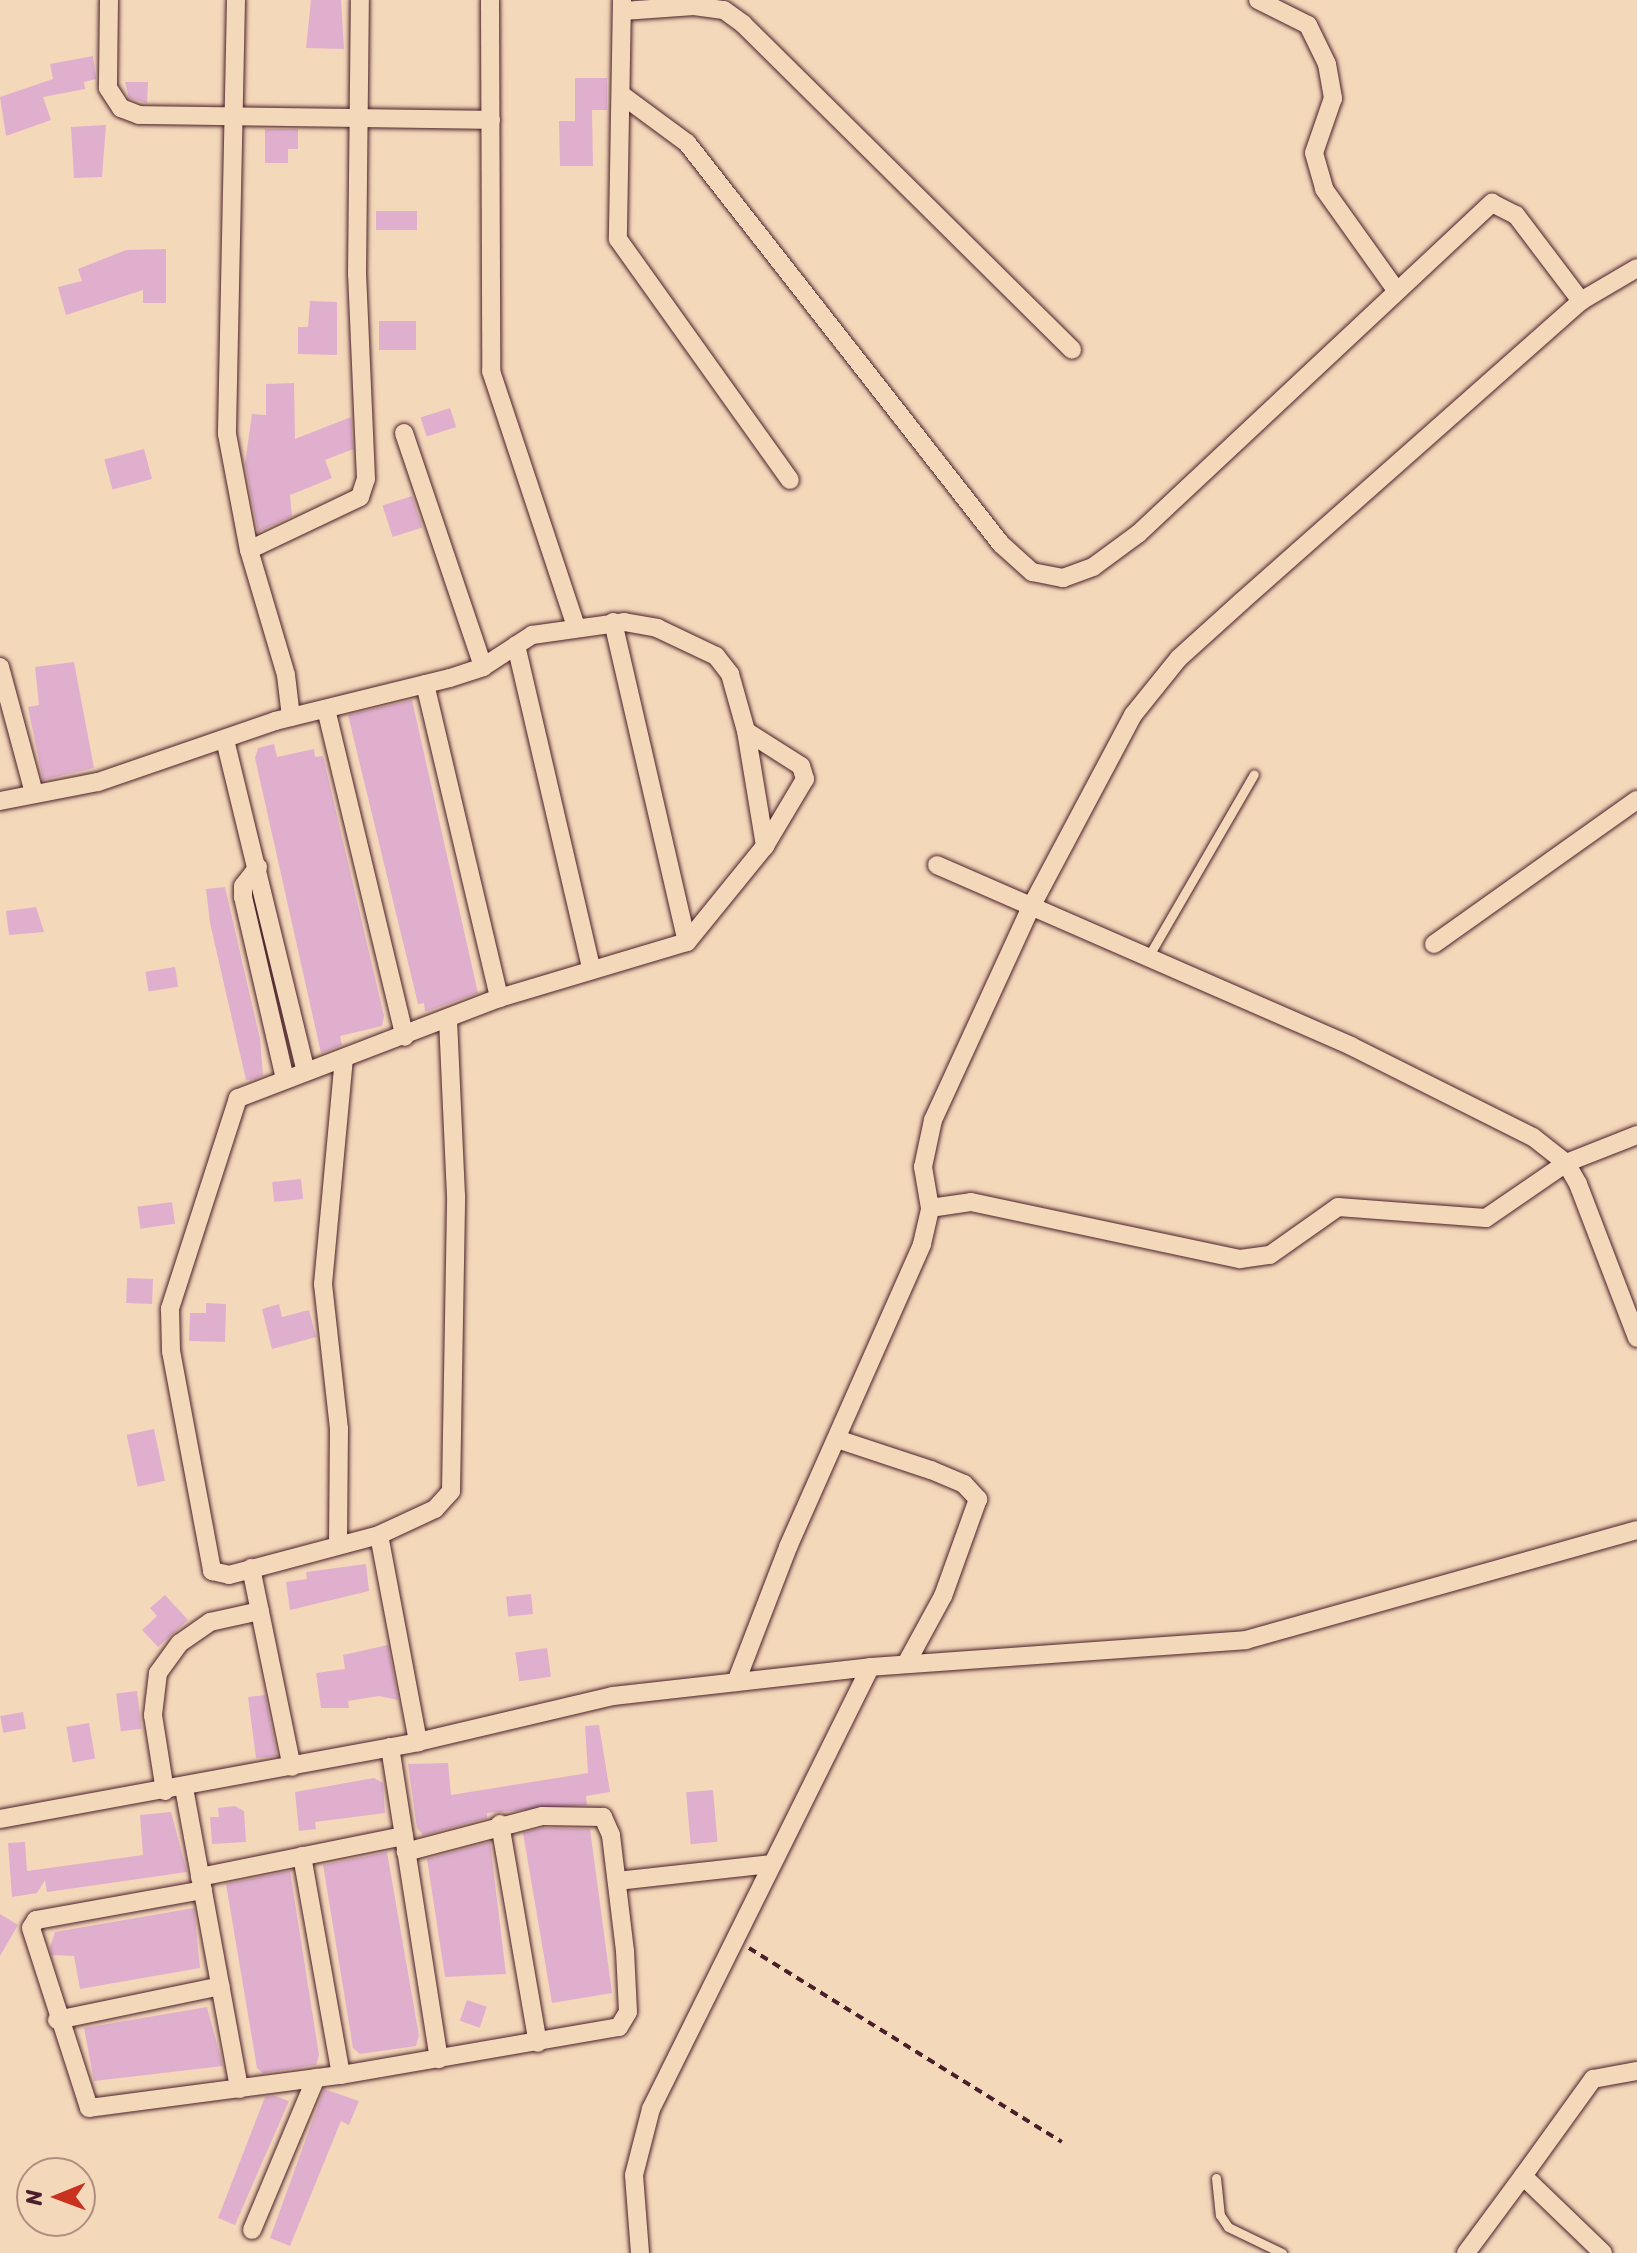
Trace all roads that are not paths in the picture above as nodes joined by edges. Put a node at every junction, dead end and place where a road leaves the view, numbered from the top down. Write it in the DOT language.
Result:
graph roads {
  1 [pos="109,0"];
  2 [pos="236,0"];
  3 [pos="360,0"];
  4 [pos="490,0"];
  5 [pos="1258,0"];
  6 [pos="622,5"];
  7 [pos="622,95"];
  8 [pos="358,118"];
  9 [pos="235,119"];
  10 [pos="491,120"];
  11 [pos="1637,268"];
  12 [pos="1396,290"];
  13 [pos="1581,301"];
  14 [pos="1072,350"];
  15 [pos="404,433"];
  16 [pos="790,480"];
  17 [pos="249,550"];
  18 [pos="613,622"];
  19 [pos="576,626"];
  20 [pos="516,645"];
  21 [pos="0,667"];
  22 [pos="483,667"];
  23 [pos="425,684"];
  24 [pos="326,709"];
  25 [pos="291,717"];
  26 [pos="746,731"];
  27 [pos="225,740"];
  28 [pos="1254,774"];
  29 [pos="34,793"];
  30 [pos="1637,800"];
  31 [pos="0,801"];
  32 [pos="765,846"];
  33 [pos="937,865"];
  34 [pos="258,867"];
  35 [pos="1032,905"];
  36 [pos="687,942"];
  37 [pos="1434,944"];
  38 [pos="1148,957"];
  39 [pos="591,967"];
  40 [pos="499,998"];
  41 [pos="448,1021"];
  42 [pos="405,1037"];
  43 [pos="344,1058"];
  44 [pos="305,1067"];
  45 [pos="284,1075"];
  46 [pos="1637,1135"];
  47 [pos="1566,1163"];
  48 [pos="930,1208"];
  49 [pos="1637,1338"];
  50 [pos="837,1439"];
  51 [pos="1637,1530"];
  52 [pos="379,1535"];
  53 [pos="338,1543"];
  54 [pos="251,1568"];
  55 [pos="260,1611"];
  56 [pos="906,1664"];
  57 [pos="870,1667"];
  58 [pos="736,1682"];
  59 [pos="418,1742"];
  60 [pos="390,1747"];
  61 [pos="292,1767"];
  62 [pos="175,1790"];
  63 [pos="0,1819"];
  64 [pos="500,1824"];
  65 [pos="405,1844"];
  66 [pos="302,1856"];
  67 [pos="770,1864"];
  68 [pos="617,1881"];
  69 [pos="202,1884"];
  70 [pos="221,1986"];
  71 [pos="57,2020"];
  72 [pos="538,2043"];
  73 [pos="439,2059"];
  74 [pos="1637,2071"];
  75 [pos="341,2075"];
  76 [pos="316,2078"];
  77 [pos="239,2089"];
  78 [pos="1523,2176"];
  79 [pos="1216,2178"];
  80 [pos="252,2230"];
  81 [pos="640,2253"];
  82 [pos="1282,2253"];
  83 [pos="1466,2253"];
  84 [pos="1603,2253"];
  1 -- 9 [label="street"];
  2 -- 9 [label="street"];
  3 -- 8 [label="street"];
  4 -- 10 [label="street"];
  5 -- 12 [label="street"];
  6 -- 7 [label="street"];
  6 -- 14 [label="street"];
  7 -- 12 [label="street"];
  7 -- 16 [label="street"];
  8 -- 9 [label="street"];
  8 -- 10 [label="street"];
  8 -- 17 [label="street"];
  9 -- 17 [label="street"];
  10 -- 19 [label="street"];
  11 -- 13 [label="street"];
  12 -- 13 [label="street"];
  13 -- 35 [label="street"];
  15 -- 22 [label="street"];
  17 -- 25 [label="street"];
  18 -- 19 [label="street"];
  18 -- 26 [label="street"];
  18 -- 36 [label="street"];
  19 -- 20 [label="street"];
  20 -- 22 [label="street"];
  20 -- 39 [label="street"];
  21 -- 29 [label="street"];
  22 -- 23 [label="street"];
  23 -- 24 [label="street"];
  23 -- 40 [label="street"];
  24 -- 25 [label="street"];
  24 -- 42 [label="street"];
  25 -- 27 [label="street"];
  26 -- 32 [label="street"];
  26 -- 32 [label="street"];
  27 -- 29 [label="street"];
  27 -- 34 [label="street"];
  28 -- 38 [label="lane"];
  29 -- 31 [label="street"];
  30 -- 37 [label="street"];
  32 -- 36 [label="street"];
  33 -- 35 [label="street"];
  34 -- 44 [label="street"];
  34 -- 45 [label="street"];
  35 -- 38 [label="street"];
  35 -- 48 [label="street"];
  36 -- 39 [label="street"];
  38 -- 47 [label="street"];
  39 -- 40 [label="street"];
  40 -- 41 [label="street"];
  41 -- 42 [label="street"];
  41 -- 52 [label="street"];
  42 -- 43 [label="street"];
  43 -- 44 [label="street"];
  43 -- 53 [label="street"];
  44 -- 45 [label="street"];
  45 -- 54 [label="street"];
  46 -- 47 [label="street"];
  47 -- 48 [label="street"];
  47 -- 49 [label="street"];
  48 -- 50 [label="street"];
  50 -- 56 [label="street"];
  50 -- 58 [label="street"];
  51 -- 56 [label="street"];
  52 -- 53 [label="street"];
  52 -- 59 [label="street"];
  53 -- 54 [label="street"];
  54 -- 55 [label="street"];
  55 -- 61 [label="street"];
  55 -- 62 [label="street"];
  56 -- 57 [label="street"];
  57 -- 58 [label="street"];
  57 -- 67 [label="street"];
  58 -- 59 [label="street"];
  59 -- 60 [label="street"];
  60 -- 61 [label="street"];
  60 -- 65 [label="street"];
  61 -- 62 [label="street"];
  62 -- 63 [label="street"];
  62 -- 69 [label="street"];
  64 -- 65 [label="street"];
  64 -- 68 [label="street"];
  64 -- 72 [label="street"];
  65 -- 66 [label="street"];
  65 -- 73 [label="street"];
  66 -- 69 [label="street"];
  66 -- 75 [label="street"];
  67 -- 68 [label="street"];
  67 -- 81 [label="street"];
  68 -- 72 [label="street"];
  69 -- 70 [label="street"];
  69 -- 71 [label="street"];
  70 -- 71 [label="street"];
  70 -- 77 [label="street"];
  71 -- 77 [label="street"];
  72 -- 73 [label="street"];
  73 -- 75 [label="street"];
  74 -- 78 [label="street"];
  75 -- 76 [label="street"];
  76 -- 77 [label="street"];
  76 -- 80 [label="street"];
  78 -- 83 [label="street"];
  78 -- 84 [label="street"];
  79 -- 82 [label="lane"];
}
